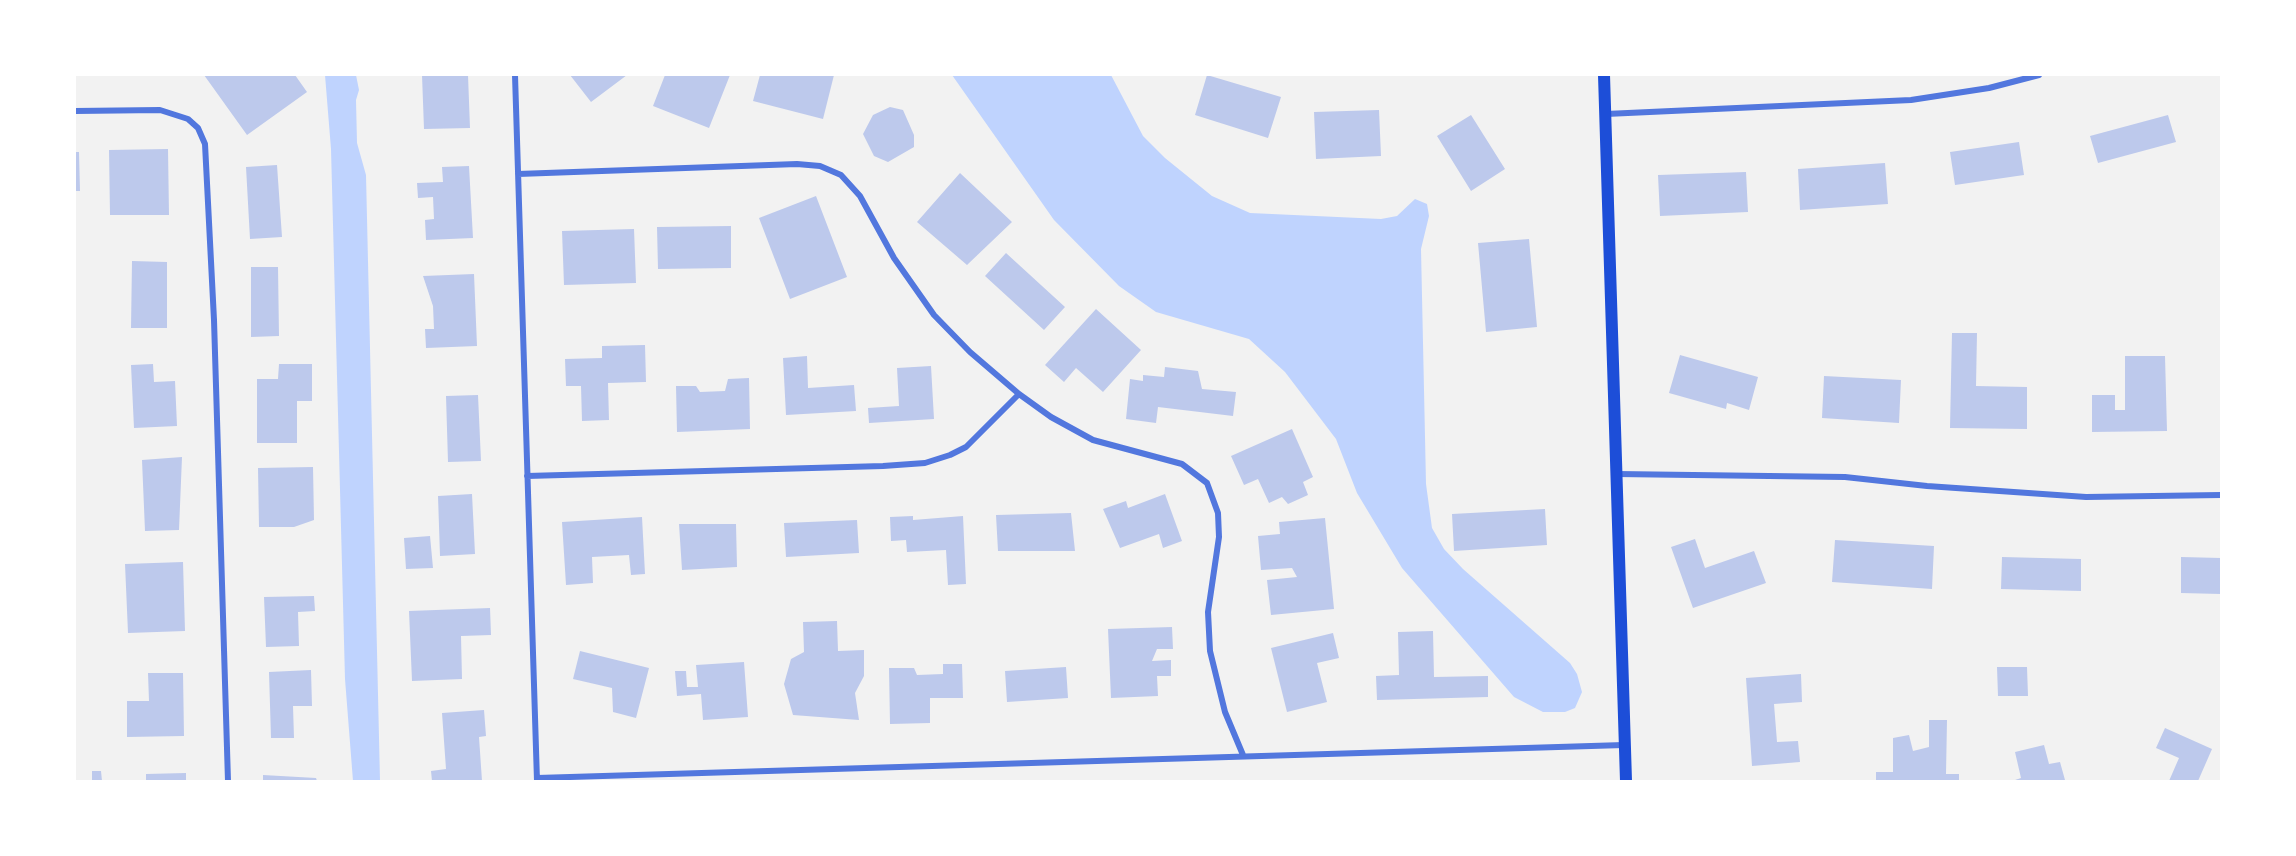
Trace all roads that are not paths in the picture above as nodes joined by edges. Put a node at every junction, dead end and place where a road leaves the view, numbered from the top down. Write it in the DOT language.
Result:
graph roads {
  1 [pos="515,75"];
  2 [pos="1604,75"];
  3 [pos="2039,75"];
  4 [pos="75,111"];
  5 [pos="1606,114"];
  6 [pos="518,174"];
  7 [pos="1019,394"];
  8 [pos="1617,474"];
  9 [pos="527,476"];
  10 [pos="2221,495"];
  11 [pos="1624,745"];
  12 [pos="1243,755"];
  13 [pos="537,779"];
  14 [pos="228,781"];
  15 [pos="1626,781"];
  1 -- 6 [label="street"];
  2 -- 5 [label="main road"];
  3 -- 5 [label="street"];
  4 -- 14 [label="street"];
  5 -- 8 [label="main road"];
  6 -- 7 [label="street"];
  6 -- 9 [label="street"];
  7 -- 9 [label="street"];
  7 -- 12 [label="street"];
  8 -- 10 [label="street"];
  8 -- 11 [label="main road"];
  9 -- 13 [label="street"];
  11 -- 12 [label="street"];
  11 -- 15 [label="main road"];
  12 -- 13 [label="street"];
}
